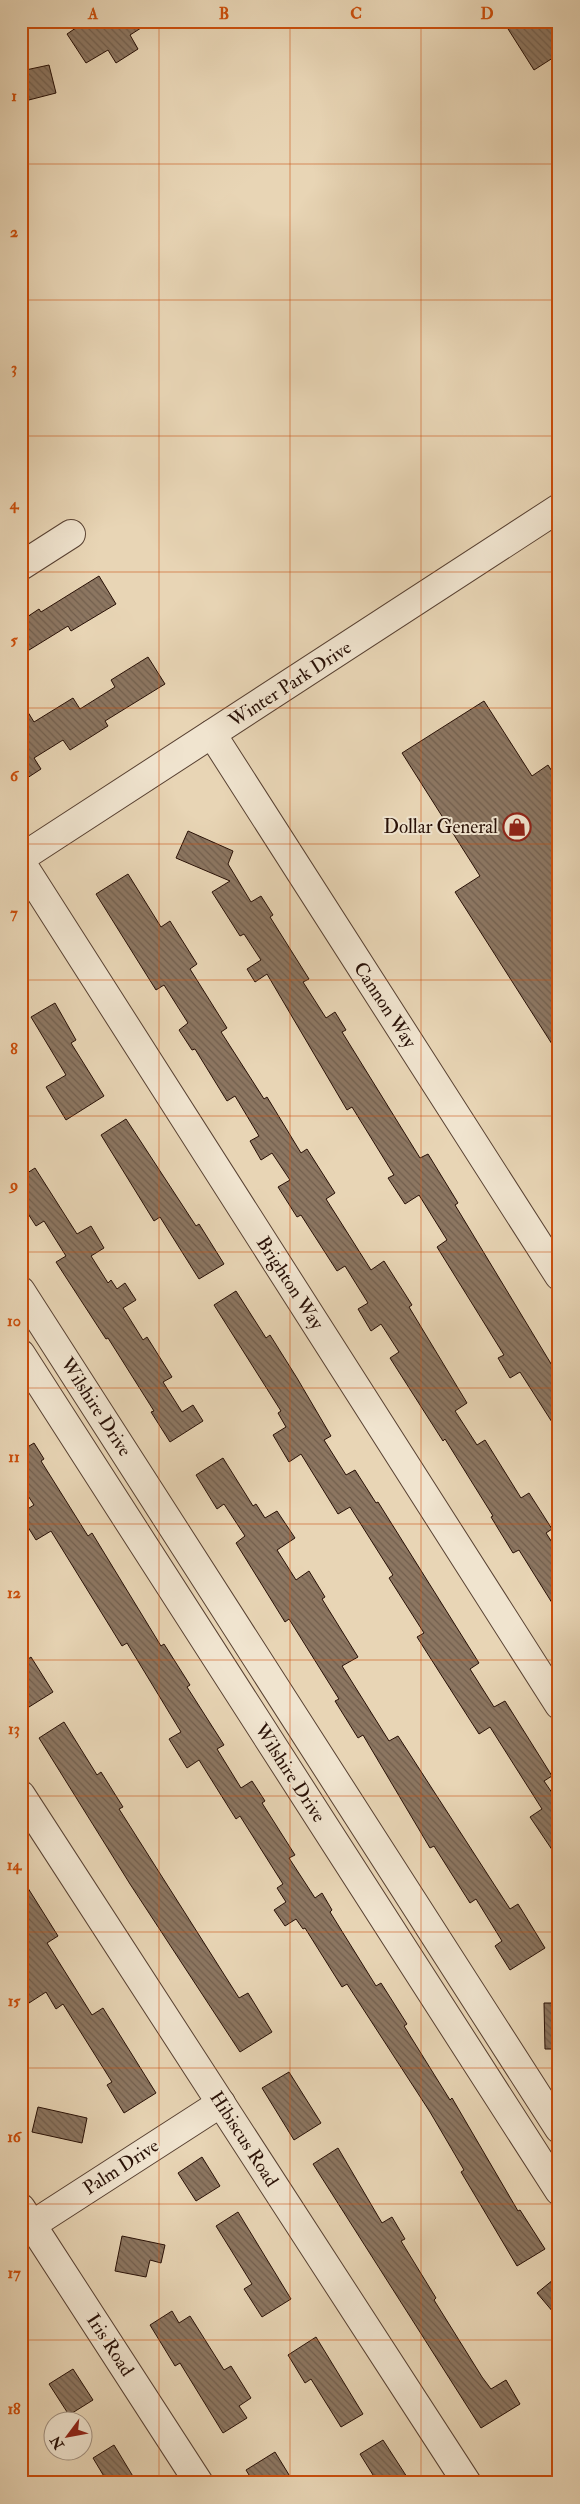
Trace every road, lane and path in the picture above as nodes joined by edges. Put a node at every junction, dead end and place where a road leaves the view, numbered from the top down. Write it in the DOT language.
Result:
graph roads {
  1 [pos="559,508"];
  2 [pos="71,534"];
  3 [pos="21,566"];
  4 [pos="212,734"];
  5 [pos="21,860"];
  6 [pos="559,1276"];
  7 [pos="21,1291"];
  8 [pos="21,1354"];
  9 [pos="202,1573"];
  10 [pos="175,1593"];
  11 [pos="559,1705"];
  12 [pos="21,1795"];
  13 [pos="221,2103"];
  14 [pos="556,2118"];
  15 [pos="522,2134"];
  16 [pos="559,2191"];
  17 [pos="25,2221"];
  18 [pos="199,2483"];
  19 [pos="467,2483"];
  1 -- 4 [label="street, Winter Park Drive"];
  2 -- 3 [label="street"];
  4 -- 5 [label="street, Winter Park Drive"];
  4 -- 6 [label="street, Cannon Way"];
  5 -- 11 [label="street, Brighton Way"];
  7 -- 9 [label="street, Wilshire Drive"];
  8 -- 10 [label="street, Wilshire Drive"];
  9 -- 10 [label="street"];
  9 -- 14 [label="street, Wilshire Drive"];
  10 -- 15 [label="street, Wilshire Drive"];
  12 -- 13 [label="street, Hibiscus Road"];
  13 -- 17 [label="street, Palm Drive"];
  13 -- 19 [label="street, Hibiscus Road"];
  14 -- 15 [label="street"];
  15 -- 16 [label="street, Wilshire Drive"];
  17 -- 18 [label="street, Iris Road"];
}
